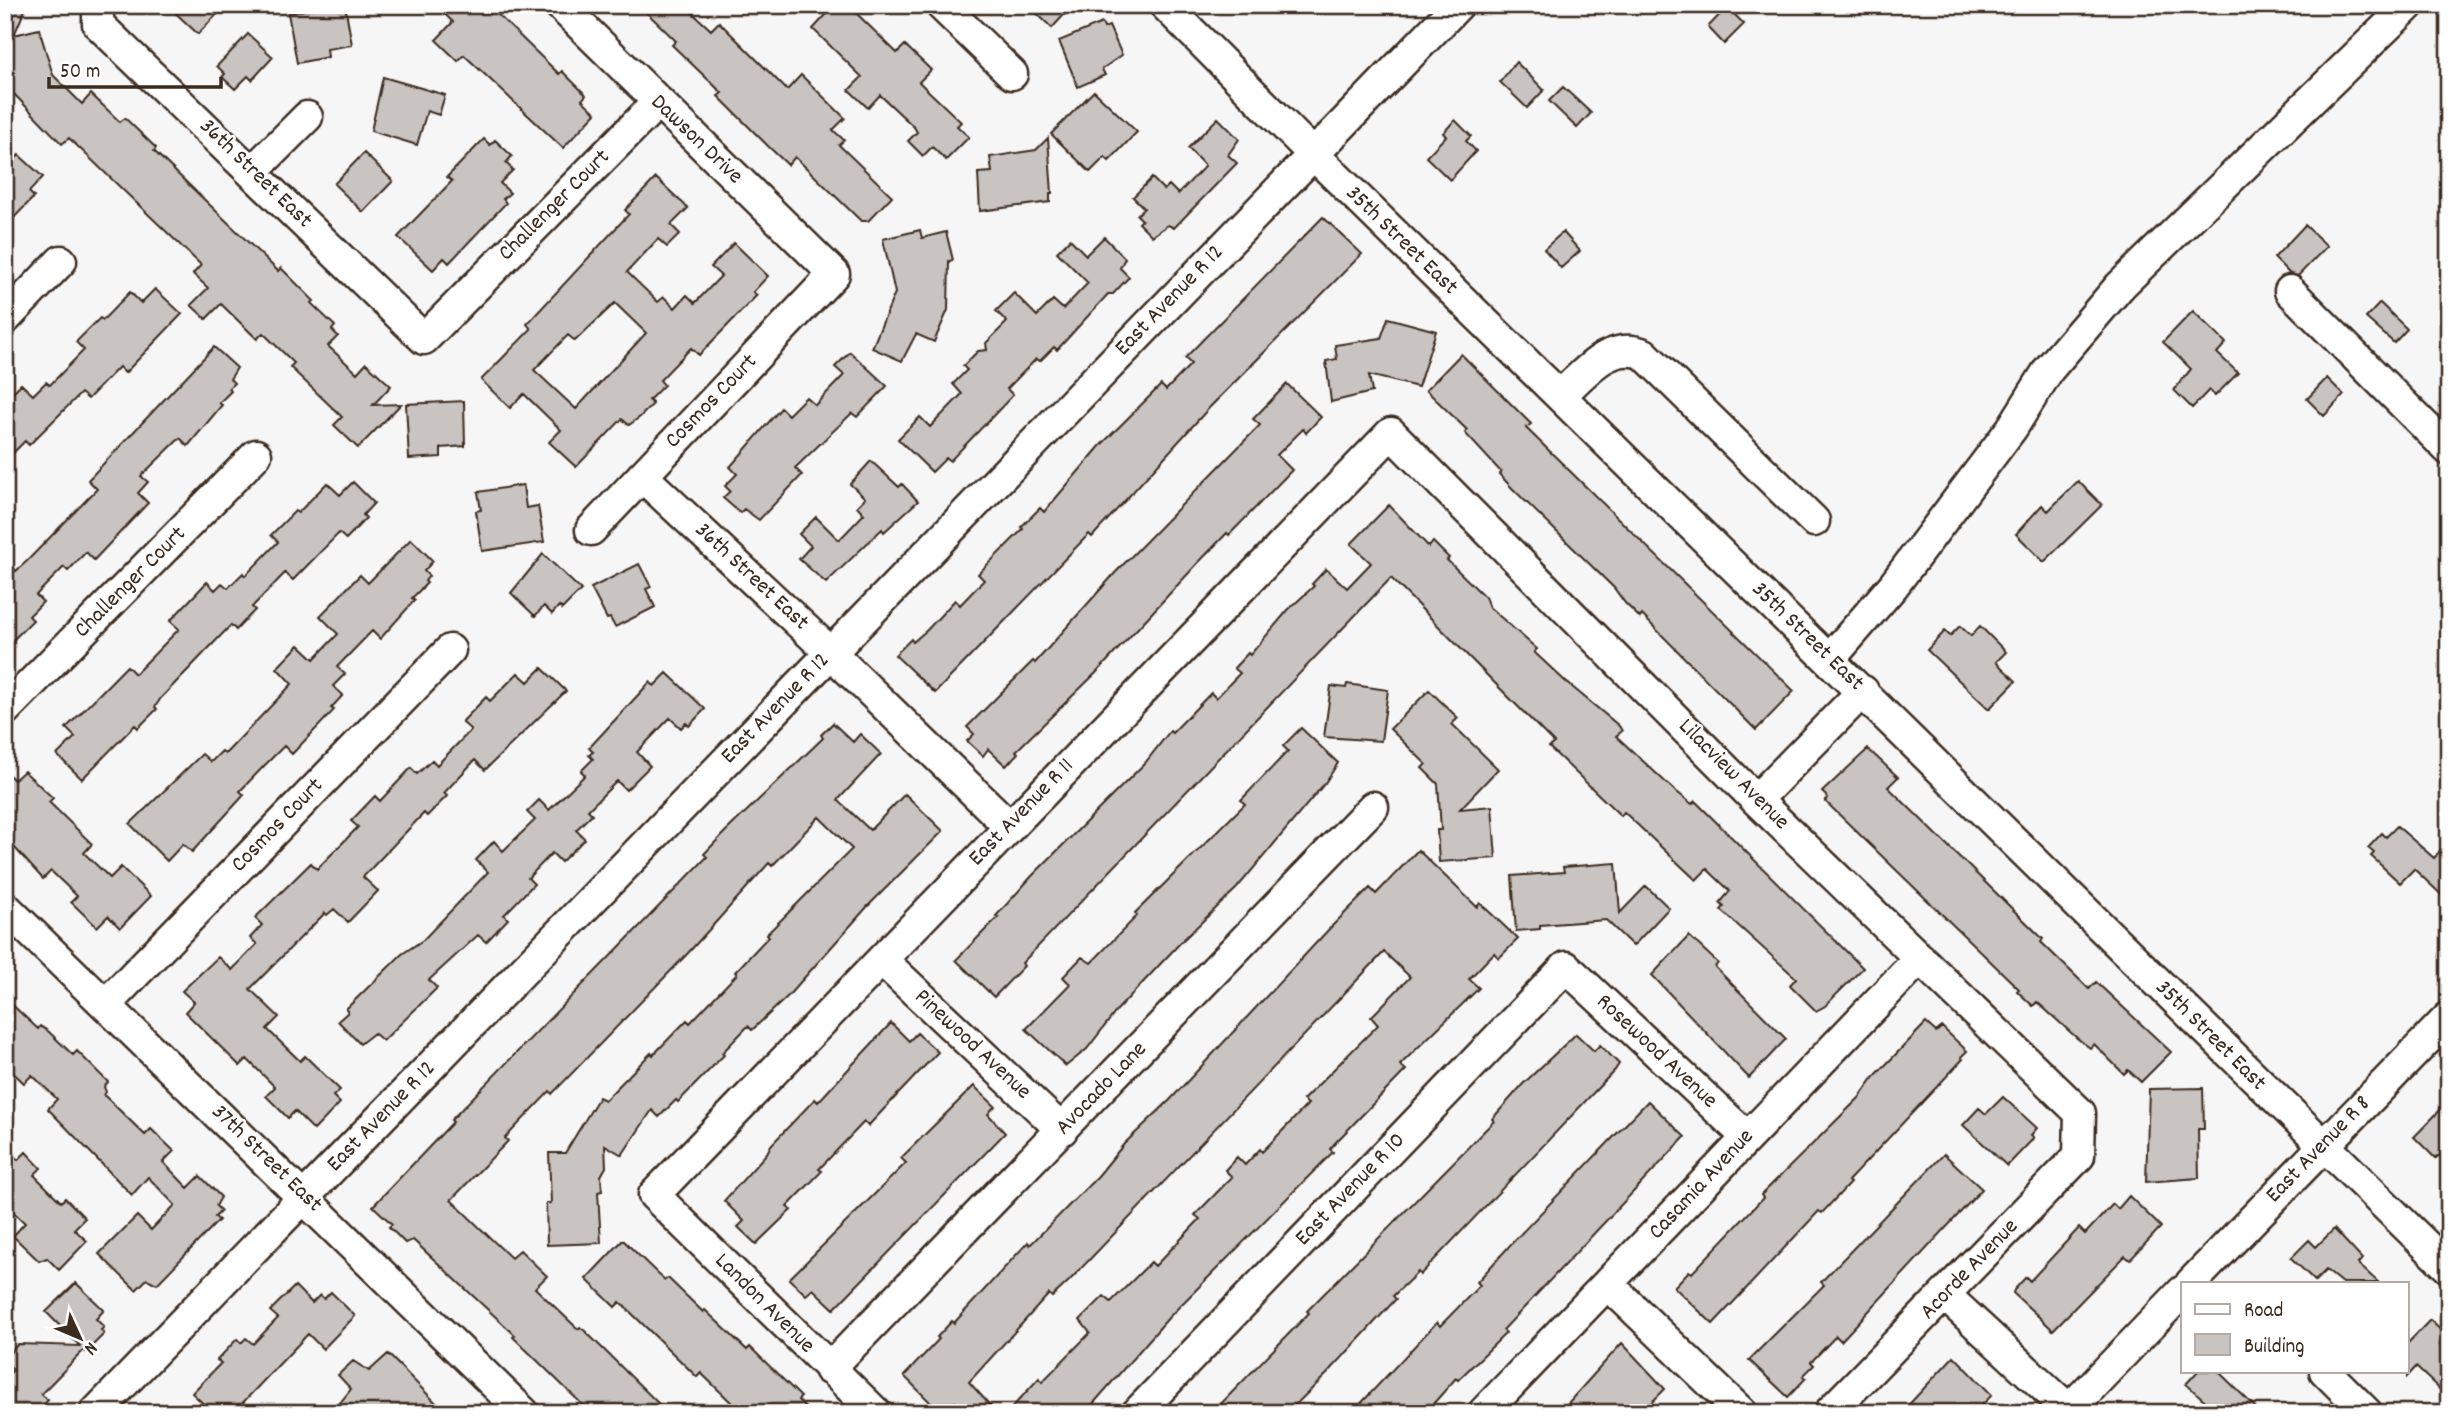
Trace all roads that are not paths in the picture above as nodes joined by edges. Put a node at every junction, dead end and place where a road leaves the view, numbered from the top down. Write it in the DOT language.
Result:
graph roads {
  1 [pos="97,5"];
  2 [pos="560,5"];
  3 [pos="941,5"];
  4 [pos="1165,5"];
  5 [pos="1458,5"];
  6 [pos="2409,5"];
  7 [pos="1012,74"];
  8 [pos="657,103"];
  9 [pos="307,117"];
  10 [pos="1313,154"];
  11 [pos="253,172"];
  12 [pos="61,261"];
  13 [pos="834,274"];
  14 [pos="2290,291"];
  15 [pos="5,319"];
  16 [pos="424,339"];
  17 [pos="1560,396"];
  18 [pos="1391,433"];
  19 [pos="2449,450"];
  20 [pos="256,455"];
  21 [pos="642,476"];
  22 [pos="1814,521"];
  23 [pos="591,530"];
  24 [pos="450,650"];
  25 [pos="831,653"];
  26 [pos="1830,659"];
  27 [pos="1863,691"];
  28 [pos="5,710"];
  29 [pos="1756,800"];
  30 [pos="1373,807"];
  31 [pos="1009,827"];
  32 [pos="5,907"];
  33 [pos="1920,958"];
  34 [pos="882,960"];
  35 [pos="1566,967"];
  36 [pos="107,1003"];
  37 [pos="2449,1017"];
  38 [pos="2080,1113"];
  39 [pos="1062,1130"];
  40 [pos="1747,1137"];
  41 [pos="2322,1147"];
  42 [pos="654,1195"];
  43 [pos="304,1197"];
  44 [pos="2449,1268"];
  45 [pos="2191,1282"];
  46 [pos="1609,1285"];
  47 [pos="2181,1293"];
  48 [pos="1946,1296"];
  49 [pos="829,1369"];
  50 [pos="2326,1372"];
  51 [pos="103,1410"];
  52 [pos="2068,1411"];
  53 [pos="524,1413"];
  54 [pos="876,1413"];
  55 [pos="1137,1413"];
  56 [pos="1483,1413"];
  57 [pos="1742,1413"];
  58 [pos="1829,1413"];
  59 [pos="2367,1413"];
  1 -- 11 [label="street, 36th Street East"];
  2 -- 8 [label="street, Dawson Drive"];
  3 -- 7 [label="street"];
  4 -- 10 [label="street, 35th Street East"];
  5 -- 10 [label="street, East Avenue R 12"];
  6 -- 26 [label="street"];
  8 -- 13 [label="street, Dawson Drive"];
  8 -- 16 [label="street, Challenger Court"];
  9 -- 11 [label="street"];
  10 -- 17 [label="street, 35th Street East"];
  10 -- 25 [label="street, East Avenue R 12"];
  11 -- 16 [label="street, 36th Street East"];
  12 -- 15 [label="street"];
  13 -- 21 [label="street, Cosmos Court"];
  14 -- 19 [label="street"];
  17 -- 22 [label="street"];
  17 -- 26 [label="street, 35th Street East"];
  18 -- 29 [label="street, Lilacview Avenue"];
  18 -- 31 [label="street, East Avenue R 11"];
  20 -- 28 [label="street, Challenger Court"];
  21 -- 23 [label="street, Cosmos Court"];
  21 -- 25 [label="street, 36th Street East"];
  24 -- 36 [label="street, Cosmos Court"];
  25 -- 31 [label="street, 36th Street East"];
  25 -- 43 [label="street, East Avenue R 12"];
  26 -- 27 [label="street, 35th Street East"];
  27 -- 29 [label="street"];
  27 -- 41 [label="street, 35th Street East"];
  29 -- 33 [label="street, Lilacview Avenue"];
  30 -- 39 [label="street, Avocado Lane"];
  31 -- 34 [label="street, East Avenue R 11"];
  32 -- 36 [label="street, 37th Street East"];
  33 -- 38 [label="street, Lilacview Avenue"];
  33 -- 40 [label="street, Casamia Avenue"];
  34 -- 39 [label="street, Pinewood Avenue"];
  34 -- 42 [label="street, East Avenue R 11"];
  35 -- 40 [label="street, Rosewood Avenue"];
  35 -- 55 [label="street, East Avenue R 10"];
  36 -- 43 [label="street, 37th Street East"];
  37 -- 41 [label="street, East Avenue R 8"];
  38 -- 48 [label="street, Acorde Avenue"];
  39 -- 49 [label="street, Avocado Lane"];
  40 -- 46 [label="street, Casamia Avenue"];
  41 -- 44 [label="street, 35th Street East"];
  41 -- 45 [label="street, East Avenue R 8"];
  42 -- 49 [label="street, Landon Avenue"];
  43 -- 51 [label="street, East Avenue R 12"];
  43 -- 53 [label="street, 37th Street East"];
  46 -- 56 [label="street, Casamia Avenue"];
  46 -- 57 [label="street"];
  47 -- 52 [label="street"];
  48 -- 52 [label="street"];
  48 -- 58 [label="street, Acorde Avenue"];
  49 -- 54 [label="street, Landon Avenue"];
  50 -- 59 [label="street"];
}
